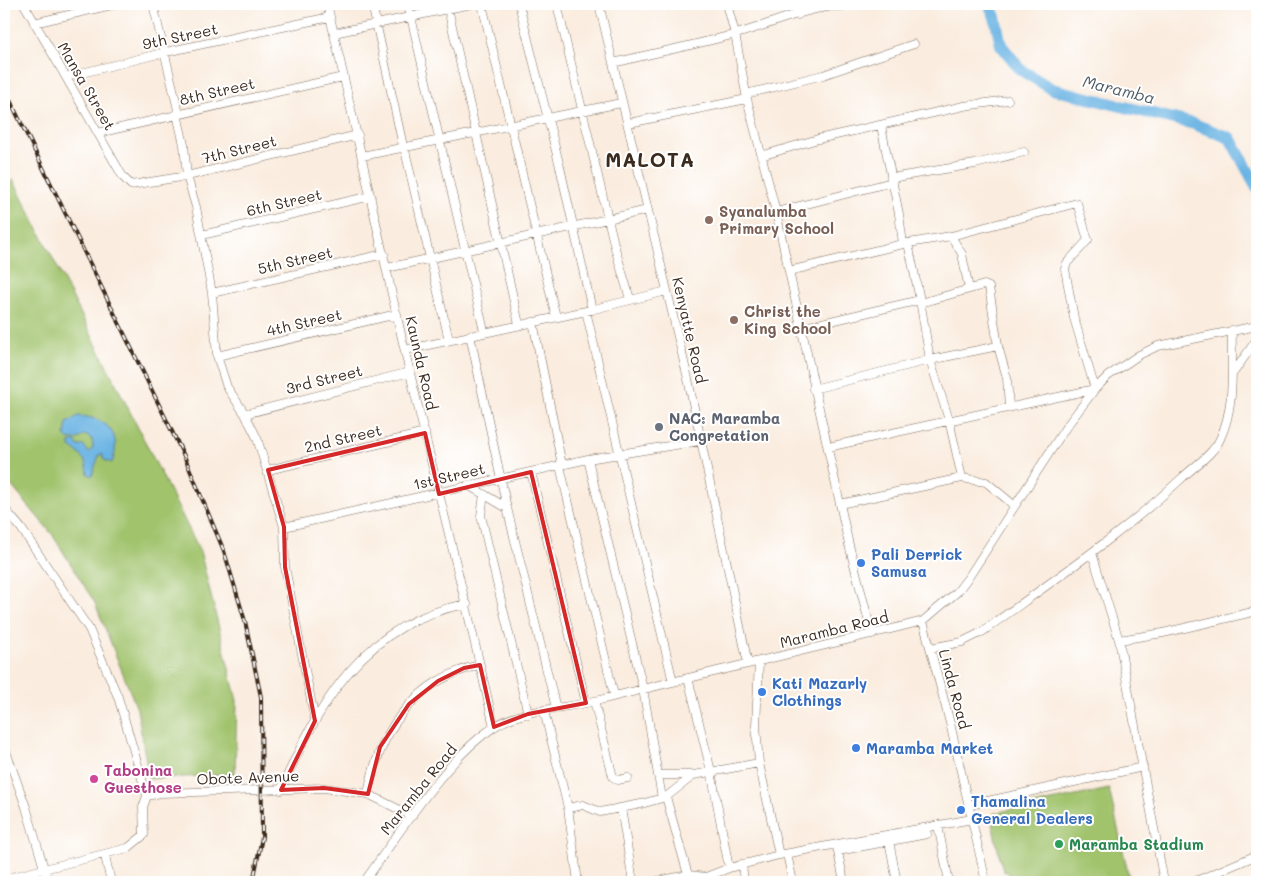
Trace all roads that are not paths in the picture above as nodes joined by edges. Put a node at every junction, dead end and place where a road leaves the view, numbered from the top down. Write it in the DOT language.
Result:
graph roads {
  1 [pos="24,4"];
  2 [pos="116,4"];
  3 [pos="153,4"];
  4 [pos="327,4"];
  5 [pos="372,4"];
  6 [pos="408,4"];
  7 [pos="470,4"];
  8 [pos="482,4"];
  9 [pos="519,4"];
  10 [pos="557,4"];
  11 [pos="599,4"];
  12 [pos="727,4"];
  13 [pos="796,4"];
  14 [pos="447,6"];
  15 [pos="842,6"];
  16 [pos="798,15"];
  17 [pos="412,16"];
  18 [pos="330,17"];
  19 [pos="34,23"];
  20 [pos="377,23"];
  21 [pos="334,33"];
  22 [pos="736,34"];
  23 [pos="914,44"];
  24 [pos="166,52"];
  25 [pos="613,63"];
  26 [pos="66,77"];
  27 [pos="343,77"];
  28 [pos="746,96"];
  29 [pos="1008,100"];
  30 [pos="621,103"];
  31 [pos="583,111"];
  32 [pos="178,114"];
  33 [pos="547,117"];
  34 [pos="629,123"];
  35 [pos="512,125"];
  36 [pos="881,126"];
  37 [pos="477,131"];
  38 [pos="98,133"];
  39 [pos="358,135"];
  40 [pos="440,139"];
  41 [pos="404,146"];
  42 [pos="1024,152"];
  43 [pos="362,156"];
  44 [pos="762,156"];
  45 [pos="187,176"];
  46 [pos="892,180"];
  47 [pos="126,182"];
  48 [pos="371,196"];
  49 [pos="648,210"];
  50 [pos="776,212"];
  51 [pos="608,218"];
  52 [pos="573,226"];
  53 [pos="537,234"];
  54 [pos="202,235"];
  55 [pos="951,236"];
  56 [pos="501,241"];
  57 [pos="906,243"];
  58 [pos="466,250"];
  59 [pos="384,254"];
  60 [pos="430,258"];
  61 [pos="387,268"];
  62 [pos="789,271"];
  63 [pos="969,289"];
  64 [pos="668,291"];
  65 [pos="212,293"];
  66 [pos="630,299"];
  67 [pos="920,302"];
  68 [pos="589,310"];
  69 [pos="396,314"];
  70 [pos="556,317"];
  71 [pos="533,322"];
  72 [pos="518,324"];
  73 [pos="1257,326"];
  74 [pos="802,328"];
  75 [pos="1232,330"];
  76 [pos="484,331"];
  77 [pos="470,335"];
  78 [pos="1257,339"];
  79 [pos="449,340"];
  80 [pos="998,346"];
  81 [pos="405,350"];
  82 [pos="217,356"];
  83 [pos="930,360"];
  84 [pos="410,372"];
  85 [pos="1234,372"];
  86 [pos="813,389"];
  87 [pos="1095,389"];
  88 [pos="1009,407"];
  89 [pos="245,414"];
  90 [pos="949,420"];
  91 [pos="425,433"];
  92 [pos="700,441"];
  93 [pos="828,447"];
  94 [pos="620,454"];
  95 [pos="588,459"];
  96 [pos="561,465"];
  97 [pos="268,470"];
  98 [pos="531,472"];
  99 [pos="502,478"];
  100 [pos="962,478"];
  101 [pos="468,485"];
  102 [pos="439,494"];
  103 [pos="484,494"];
  104 [pos="840,504"];
  105 [pos="1015,506"];
  106 [pos="4,508"];
  107 [pos="507,508"];
  108 [pos="284,527"];
  109 [pos="1092,552"];
  110 [pos="467,604"];
  111 [pos="1257,611"];
  112 [pos="922,621"];
  113 [pos="872,634"];
  114 [pos="1119,640"];
  115 [pos="930,648"];
  116 [pos="759,661"];
  117 [pos="480,664"];
  118 [pos="748,664"];
  119 [pos="688,678"];
  120 [pos="673,682"];
  121 [pos="643,689"];
  122 [pos="614,695"];
  123 [pos="590,702"];
  124 [pos="556,708"];
  125 [pos="544,711"];
  126 [pos="528,714"];
  127 [pos="315,721"];
  128 [pos="494,727"];
  129 [pos="4,746"];
  130 [pos="759,763"];
  131 [pos="1143,767"];
  132 [pos="711,771"];
  133 [pos="660,775"];
  134 [pos="694,775"];
  135 [pos="628,778"];
  136 [pos="281,790"];
  137 [pos="368,794"];
  138 [pos="147,796"];
  139 [pos="664,797"];
  140 [pos="969,805"];
  141 [pos="568,808"];
  142 [pos="620,808"];
  143 [pos="412,816"];
  144 [pos="972,819"];
  145 [pos="938,825"];
  146 [pos="927,834"];
  147 [pos="889,841"];
  148 [pos="837,847"];
  149 [pos="787,854"];
  150 [pos="778,855"];
  151 [pos="1257,855"];
  152 [pos="105,856"];
  153 [pos="742,864"];
  154 [pos="729,868"];
  155 [pos="45,869"];
  156 [pos="688,875"];
  157 [pos="4,879"];
  158 [pos="707,880"];
  159 [pos="48,882"];
  160 [pos="111,882"];
  161 [pos="364,882"];
  162 [pos="578,882"];
  163 [pos="633,882"];
  164 [pos="653,882"];
  165 [pos="744,882"];
  166 [pos="792,882"];
  167 [pos="844,882"];
  168 [pos="898,882"];
  169 [pos="949,882"];
  170 [pos="986,882"];
  171 [pos="1164,882"];
  172 [pos="1194,882"];
  1 -- 19 [label="street, Mansa Street"];
  2 -- 19 [label="street"];
  3 -- 24 [label="street"];
  4 -- 18 [label="street, Kaunda Road"];
  5 -- 20 [label="street"];
  6 -- 17 [label="street"];
  7 -- 14 [label="street"];
  8 -- 35 [label="street"];
  9 -- 33 [label="street"];
  10 -- 31 [label="street"];
  11 -- 25 [label="street, Kenyatte Road"];
  12 -- 22 [label="street"];
  13 -- 16 [label="street"];
  14 -- 17 [label="street"];
  14 -- 37 [label="street"];
  15 -- 16 [label="street"];
  16 -- 22 [label="street"];
  17 -- 20 [label="street"];
  17 -- 40 [label="street"];
  18 -- 21 [label="street, Kaunda Road"];
  18 -- 24 [label="street, 9th Street"];
  19 -- 26 [label="street, Mansa Street"];
  20 -- 21 [label="street"];
  20 -- 41 [label="street"];
  21 -- 27 [label="street, Kaunda Road"];
  22 -- 25 [label="street"];
  22 -- 28 [label="street"];
  23 -- 28 [label="street"];
  24 -- 26 [label="street, 9th Street"];
  24 -- 32 [label="street"];
  25 -- 30 [label="street, Kenyatte Road"];
  26 -- 38 [label="street, Mansa Street"];
  27 -- 32 [label="street, 8th Street"];
  27 -- 39 [label="street, Kaunda Road"];
  28 -- 34 [label="street"];
  28 -- 44 [label="street"];
  29 -- 36 [label="street"];
  30 -- 31 [label="street"];
  30 -- 34 [label="street, Kenyatte Road"];
  31 -- 33 [label="street"];
  31 -- 51 [label="street"];
  32 -- 38 [label="street, 8th Street"];
  32 -- 45 [label="street"];
  33 -- 35 [label="street"];
  33 -- 52 [label="street"];
  34 -- 49 [label="street, Kenyatte Road"];
  35 -- 37 [label="street"];
  35 -- 53 [label="street"];
  36 -- 44 [label="street"];
  36 -- 46 [label="street"];
  37 -- 40 [label="street"];
  37 -- 56 [label="street"];
  38 -- 47 [label="street, Mansa Street"];
  39 -- 43 [label="street, Kaunda Road"];
  39 -- 45 [label="street, 7th Street"];
  40 -- 41 [label="street"];
  40 -- 58 [label="street"];
  41 -- 43 [label="street"];
  41 -- 60 [label="street"];
  42 -- 46 [label="street"];
  43 -- 48 [label="street, Kaunda Road"];
  44 -- 50 [label="street"];
  45 -- 47 [label="street, 7th Street"];
  45 -- 54 [label="street"];
  46 -- 50 [label="street"];
  46 -- 57 [label="street"];
  48 -- 54 [label="street, 6th Street"];
  48 -- 59 [label="street, Kaunda Road"];
  49 -- 51 [label="street"];
  49 -- 64 [label="street, Kenyatte Road"];
  50 -- 62 [label="street"];
  51 -- 52 [label="street"];
  51 -- 66 [label="street"];
  52 -- 53 [label="street"];
  52 -- 68 [label="street"];
  53 -- 56 [label="street"];
  53 -- 70 [label="street"];
  54 -- 65 [label="street"];
  55 -- 57 [label="street"];
  55 -- 63 [label="street"];
  55 -- 87 [label="street"];
  56 -- 58 [label="street"];
  56 -- 72 [label="street"];
  57 -- 62 [label="street"];
  57 -- 67 [label="street"];
  58 -- 60 [label="street"];
  58 -- 76 [label="street"];
  59 -- 61 [label="street, Kaunda Road"];
  59 -- 65 [label="street, 5th Street"];
  60 -- 61 [label="street"];
  60 -- 79 [label="street"];
  61 -- 69 [label="street, Kaunda Road"];
  62 -- 74 [label="street"];
  63 -- 67 [label="street"];
  63 -- 80 [label="street"];
  64 -- 66 [label="street"];
  64 -- 92 [label="street, Kenyatte Road"];
  65 -- 82 [label="street"];
  66 -- 68 [label="street"];
  67 -- 74 [label="street"];
  67 -- 83 [label="street"];
  68 -- 70 [label="street"];
  68 -- 94 [label="street"];
  69 -- 81 [label="street, Kaunda Road"];
  69 -- 82 [label="street, 4th Street"];
  70 -- 71 [label="street"];
  71 -- 72 [label="street"];
  71 -- 96 [label="street"];
  72 -- 76 [label="street"];
  73 -- 75 [label="street, Maramba Road"];
  74 -- 86 [label="street"];
  75 -- 85 [label="street"];
  75 -- 87 [label="street, Maramba Road"];
  76 -- 77 [label="street"];
  77 -- 79 [label="street"];
  77 -- 99 [label="street"];
  78 -- 85 [label="street"];
  79 -- 81 [label="street"];
  80 -- 83 [label="street"];
  80 -- 88 [label="street"];
  81 -- 84 [label="street, Kaunda Road"];
  82 -- 89 [label="street"];
  83 -- 86 [label="street"];
  83 -- 90 [label="street"];
  84 -- 89 [label="street, 3rd Street"];
  84 -- 91 [label="street, Kaunda Road"];
  85 -- 109 [label="street"];
  86 -- 93 [label="street"];
  87 -- 88 [label="street"];
  87 -- 105 [label="street, Maramba Road"];
  88 -- 90 [label="street"];
  89 -- 97 [label="street"];
  90 -- 93 [label="street"];
  90 -- 100 [label="street"];
  91 -- 97 [label="street, 2nd Street"];
  91 -- 102 [label="street, Kaunda Road"];
  92 -- 94 [label="street, 1st Street"];
  92 -- 118 [label="street, Kenyatte Road"];
  93 -- 104 [label="street"];
  94 -- 95 [label="street, 1st Street"];
  94 -- 120 [label="street"];
  95 -- 96 [label="street, 1st Street"];
  95 -- 121 [label="street"];
  96 -- 98 [label="street, 1st Street"];
  96 -- 122 [label="street"];
  97 -- 108 [label="street"];
  98 -- 99 [label="street, 1st Street"];
  98 -- 123 [label="street"];
  99 -- 101 [label="street, 1st Street"];
  99 -- 107 [label="street"];
  100 -- 104 [label="street"];
  100 -- 105 [label="street"];
  101 -- 102 [label="street, 1st Street"];
  101 -- 103 [label="street"];
  102 -- 108 [label="street, 1st Street"];
  102 -- 110 [label="street, Kaunda Road"];
  103 -- 107 [label="street"];
  103 -- 126 [label="street"];
  104 -- 113 [label="street"];
  105 -- 112 [label="street, Maramba Road"];
  106 -- 138 [label="street"];
  107 -- 124 [label="street"];
  108 -- 127 [label="street"];
  109 -- 114 [label="street"];
  109 -- 115 [label="street"];
  110 -- 117 [label="street, Kaunda Road"];
  110 -- 127 [label="street"];
  111 -- 114 [label="street"];
  112 -- 113 [label="street, Maramba Road"];
  112 -- 115 [label="street, Linda Road"];
  113 -- 116 [label="street, Maramba Road"];
  114 -- 131 [label="street"];
  115 -- 140 [label="street, Linda Road"];
  116 -- 118 [label="street, Maramba Road"];
  116 -- 130 [label="street"];
  117 -- 128 [label="street, Kaunda Road"];
  117 -- 137 [label="street"];
  118 -- 119 [label="street, Maramba Road"];
  119 -- 120 [label="street, Maramba Road"];
  119 -- 132 [label="street"];
  120 -- 121 [label="street, Maramba Road"];
  121 -- 122 [label="street, Maramba Road"];
  121 -- 133 [label="street"];
  122 -- 123 [label="street, Maramba Road"];
  123 -- 124 [label="street, Maramba Road"];
  123 -- 135 [label="street"];
  124 -- 125 [label="street, Maramba Road"];
  125 -- 126 [label="street, Maramba Road"];
  125 -- 141 [label="street"];
  126 -- 128 [label="street, Maramba Road"];
  127 -- 136 [label="street"];
  128 -- 143 [label="street, Maramba Road"];
  129 -- 155 [label="street"];
  130 -- 132 [label="street"];
  130 -- 150 [label="street"];
  131 -- 140 [label="street"];
  131 -- 171 [label="street"];
  132 -- 134 [label="street"];
  132 -- 154 [label="street"];
  133 -- 134 [label="street"];
  133 -- 139 [label="street"];
  134 -- 139 [label="street"];
  136 -- 137 [label="street, Obote Avenue"];
  136 -- 138 [label="street, Obote Avenue"];
  137 -- 143 [label="street, Obote Avenue"];
  138 -- 152 [label="street"];
  139 -- 142 [label="street"];
  139 -- 156 [label="street"];
  140 -- 144 [label="street, Linda Road"];
  141 -- 142 [label="street"];
  141 -- 162 [label="street"];
  142 -- 163 [label="street"];
  143 -- 161 [label="street, Maramba Road"];
  144 -- 145 [label="street"];
  144 -- 170 [label="street, Linda Road"];
  145 -- 148 [label="street"];
  145 -- 169 [label="street"];
  146 -- 147 [label="street"];
  147 -- 148 [label="street"];
  147 -- 168 [label="street"];
  148 -- 149 [label="street"];
  148 -- 167 [label="street"];
  149 -- 150 [label="street"];
  149 -- 166 [label="street"];
  150 -- 153 [label="street"];
  151 -- 172 [label="street"];
  152 -- 155 [label="street"];
  152 -- 160 [label="street"];
  153 -- 154 [label="street"];
  153 -- 165 [label="street"];
  154 -- 158 [label="street"];
  155 -- 157 [label="street"];
  155 -- 159 [label="street"];
  156 -- 158 [label="street"];
  156 -- 164 [label="street"];
}
